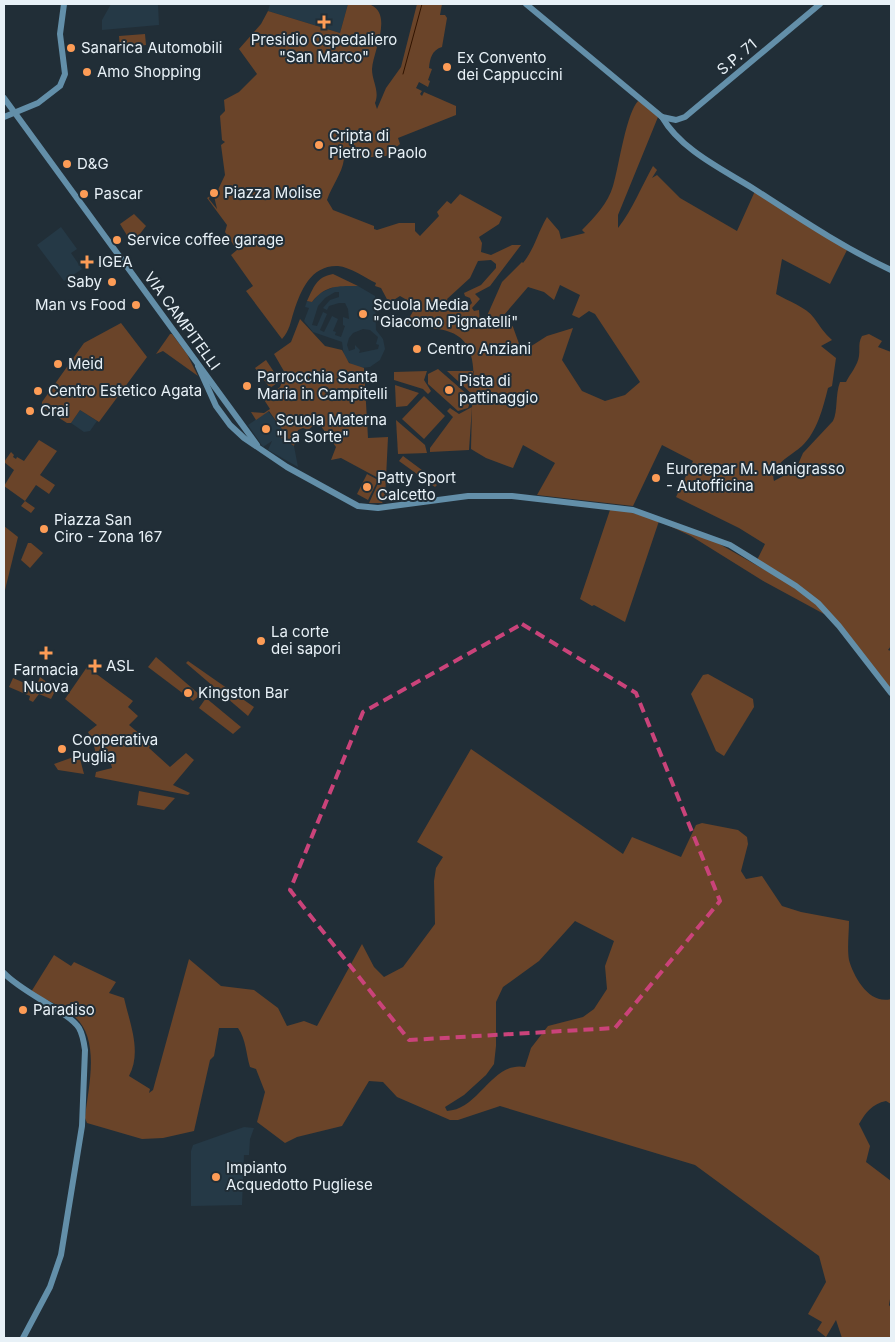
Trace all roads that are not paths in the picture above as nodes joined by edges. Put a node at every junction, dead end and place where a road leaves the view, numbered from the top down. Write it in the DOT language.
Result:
graph roads {
  1 [pos="64,4"];
  2 [pos="526,4"];
  3 [pos="820,4"];
  4 [pos="4,98"];
  5 [pos="14,113"];
  6 [pos="4,117"];
  7 [pos="664,117"];
  8 [pos="891,270"];
  9 [pos="891,693"];
  10 [pos="4,973"];
  11 [pos="23,1338"];
  1 -- 5 [label="street"];
  2 -- 7 [label="street"];
  3 -- 7 [label="street, S.P. 71"];
  4 -- 5 [label="street, VIA CAMPITELLI"];
  5 -- 6 [label="street"];
  5 -- 9 [label="street, VIA CAMPITELLI"];
  7 -- 8 [label="street"];
  10 -- 11 [label="street"];
}
